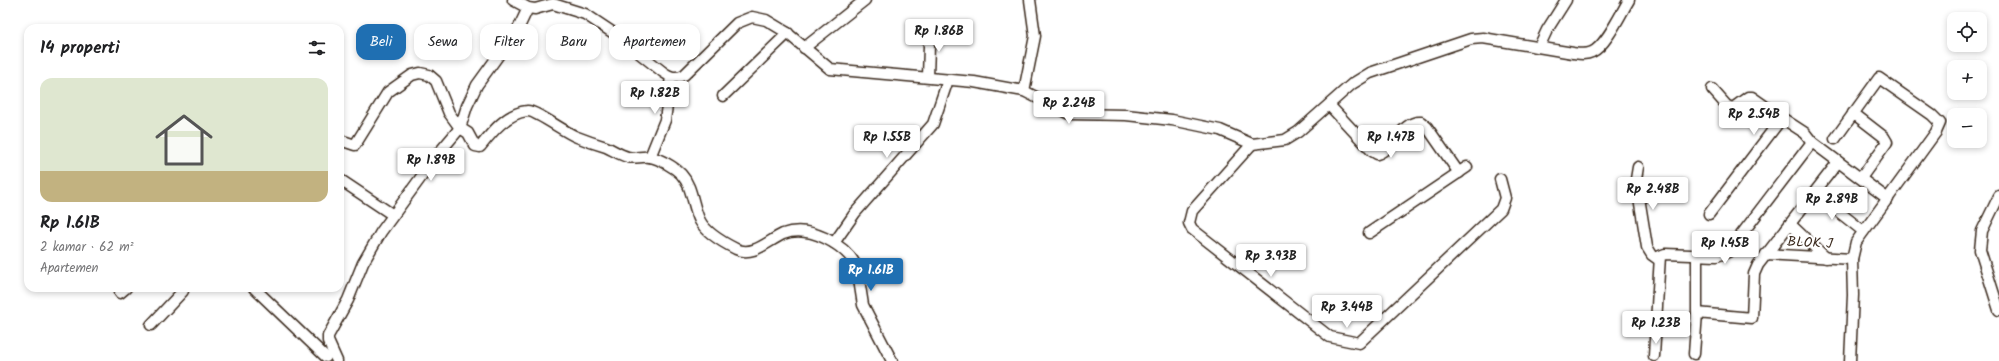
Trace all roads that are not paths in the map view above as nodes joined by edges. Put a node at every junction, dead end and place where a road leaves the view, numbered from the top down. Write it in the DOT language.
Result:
graph roads {
  1 [pos="513,0"];
  2 [pos="865,0"];
  3 [pos="1030,0"];
  4 [pos="1566,0"];
  5 [pos="1629,0"];
  6 [pos="553,2"];
  7 [pos="528,8"];
  8 [pos="926,31"];
  9 [pos="788,33"];
  10 [pos="804,48"];
  11 [pos="1539,48"];
  12 [pos="671,77"];
  13 [pos="928,78"];
  14 [pos="948,80"];
  15 [pos="1712,89"];
  16 [pos="1024,91"];
  17 [pos="723,96"];
  18 [pos="1328,105"];
  19 [pos="1853,113"];
  20 [pos="1782,118"];
  21 [pos="460,128"];
  22 [pos="1835,138"];
  23 [pos="344,141"];
  24 [pos="1812,142"];
  25 [pos="1252,144"];
  26 [pos="650,157"];
  27 [pos="1838,162"];
  28 [pos="1638,167"];
  29 [pos="1861,178"];
  30 [pos="1500,179"];
  31 [pos="344,182"];
  32 [pos="1815,193"];
  33 [pos="1999,196"];
  34 [pos="1888,198"];
  35 [pos="1709,214"];
  36 [pos="393,215"];
  37 [pos="1790,224"];
  38 [pos="1863,231"];
  39 [pos="1369,233"];
  40 [pos="834,243"];
  41 [pos="1766,254"];
  42 [pos="1697,256"];
  43 [pos="1826,258"];
  44 [pos="1852,259"];
  45 [pos="1659,260"];
  46 [pos="182,292"];
  47 [pos="258,292"];
  48 [pos="1998,306"];
  49 [pos="1697,313"];
  50 [pos="151,325"];
  51 [pos="331,348"];
  52 [pos="1694,354"];
  53 [pos="325,359"];
  54 [pos="1655,359"];
  55 [pos="337,361"];
  56 [pos="892,361"];
  57 [pos="1850,361"];
  1 -- 7 [label="street"];
  2 -- 10 [label="street"];
  3 -- 16 [label="street"];
  4 -- 11 [label="street"];
  5 -- 11 [label="street"];
  6 -- 7 [label="street"];
  6 -- 12 [label="street"];
  7 -- 21 [label="street"];
  8 -- 13 [label="street"];
  9 -- 10 [label="street"];
  9 -- 12 [label="street"];
  9 -- 17 [label="street"];
  10 -- 13 [label="street"];
  11 -- 18 [label="street"];
  12 -- 26 [label="street"];
  13 -- 14 [label="street"];
  14 -- 16 [label="street"];
  14 -- 40 [label="street"];
  15 -- 20 [label="street"];
  16 -- 25 [label="street"];
  18 -- 25 [label="street"];
  18 -- 39 [label="street"];
  19 -- 22 [label="street"];
  19 -- 29 [label="street"];
  19 -- 34 [label="street"];
  20 -- 24 [label="street"];
  20 -- 35 [label="street"];
  21 -- 23 [label="street"];
  21 -- 26 [label="street"];
  21 -- 36 [label="street"];
  24 -- 27 [label="street"];
  24 -- 42 [label="street"];
  25 -- 30 [label="street"];
  26 -- 40 [label="street"];
  27 -- 29 [label="street"];
  27 -- 32 [label="street"];
  28 -- 45 [label="street"];
  29 -- 34 [label="street"];
  31 -- 36 [label="street"];
  32 -- 37 [label="street"];
  32 -- 38 [label="street"];
  33 -- 48 [label="street"];
  34 -- 38 [label="street"];
  36 -- 51 [label="street"];
  37 -- 41 [label="street"];
  37 -- 43 [label="street"];
  38 -- 44 [label="street"];
  40 -- 56 [label="street"];
  41 -- 43 [label="street, BLOK J"];
  41 -- 49 [label="street"];
  42 -- 45 [label="street"];
  42 -- 49 [label="street"];
  43 -- 44 [label="street, BLOK J"];
  44 -- 57 [label="street"];
  45 -- 54 [label="street"];
  46 -- 50 [label="street"];
  47 -- 53 [label="street"];
  49 -- 52 [label="street"];
  51 -- 53 [label="street"];
  51 -- 55 [label="street"];
}
